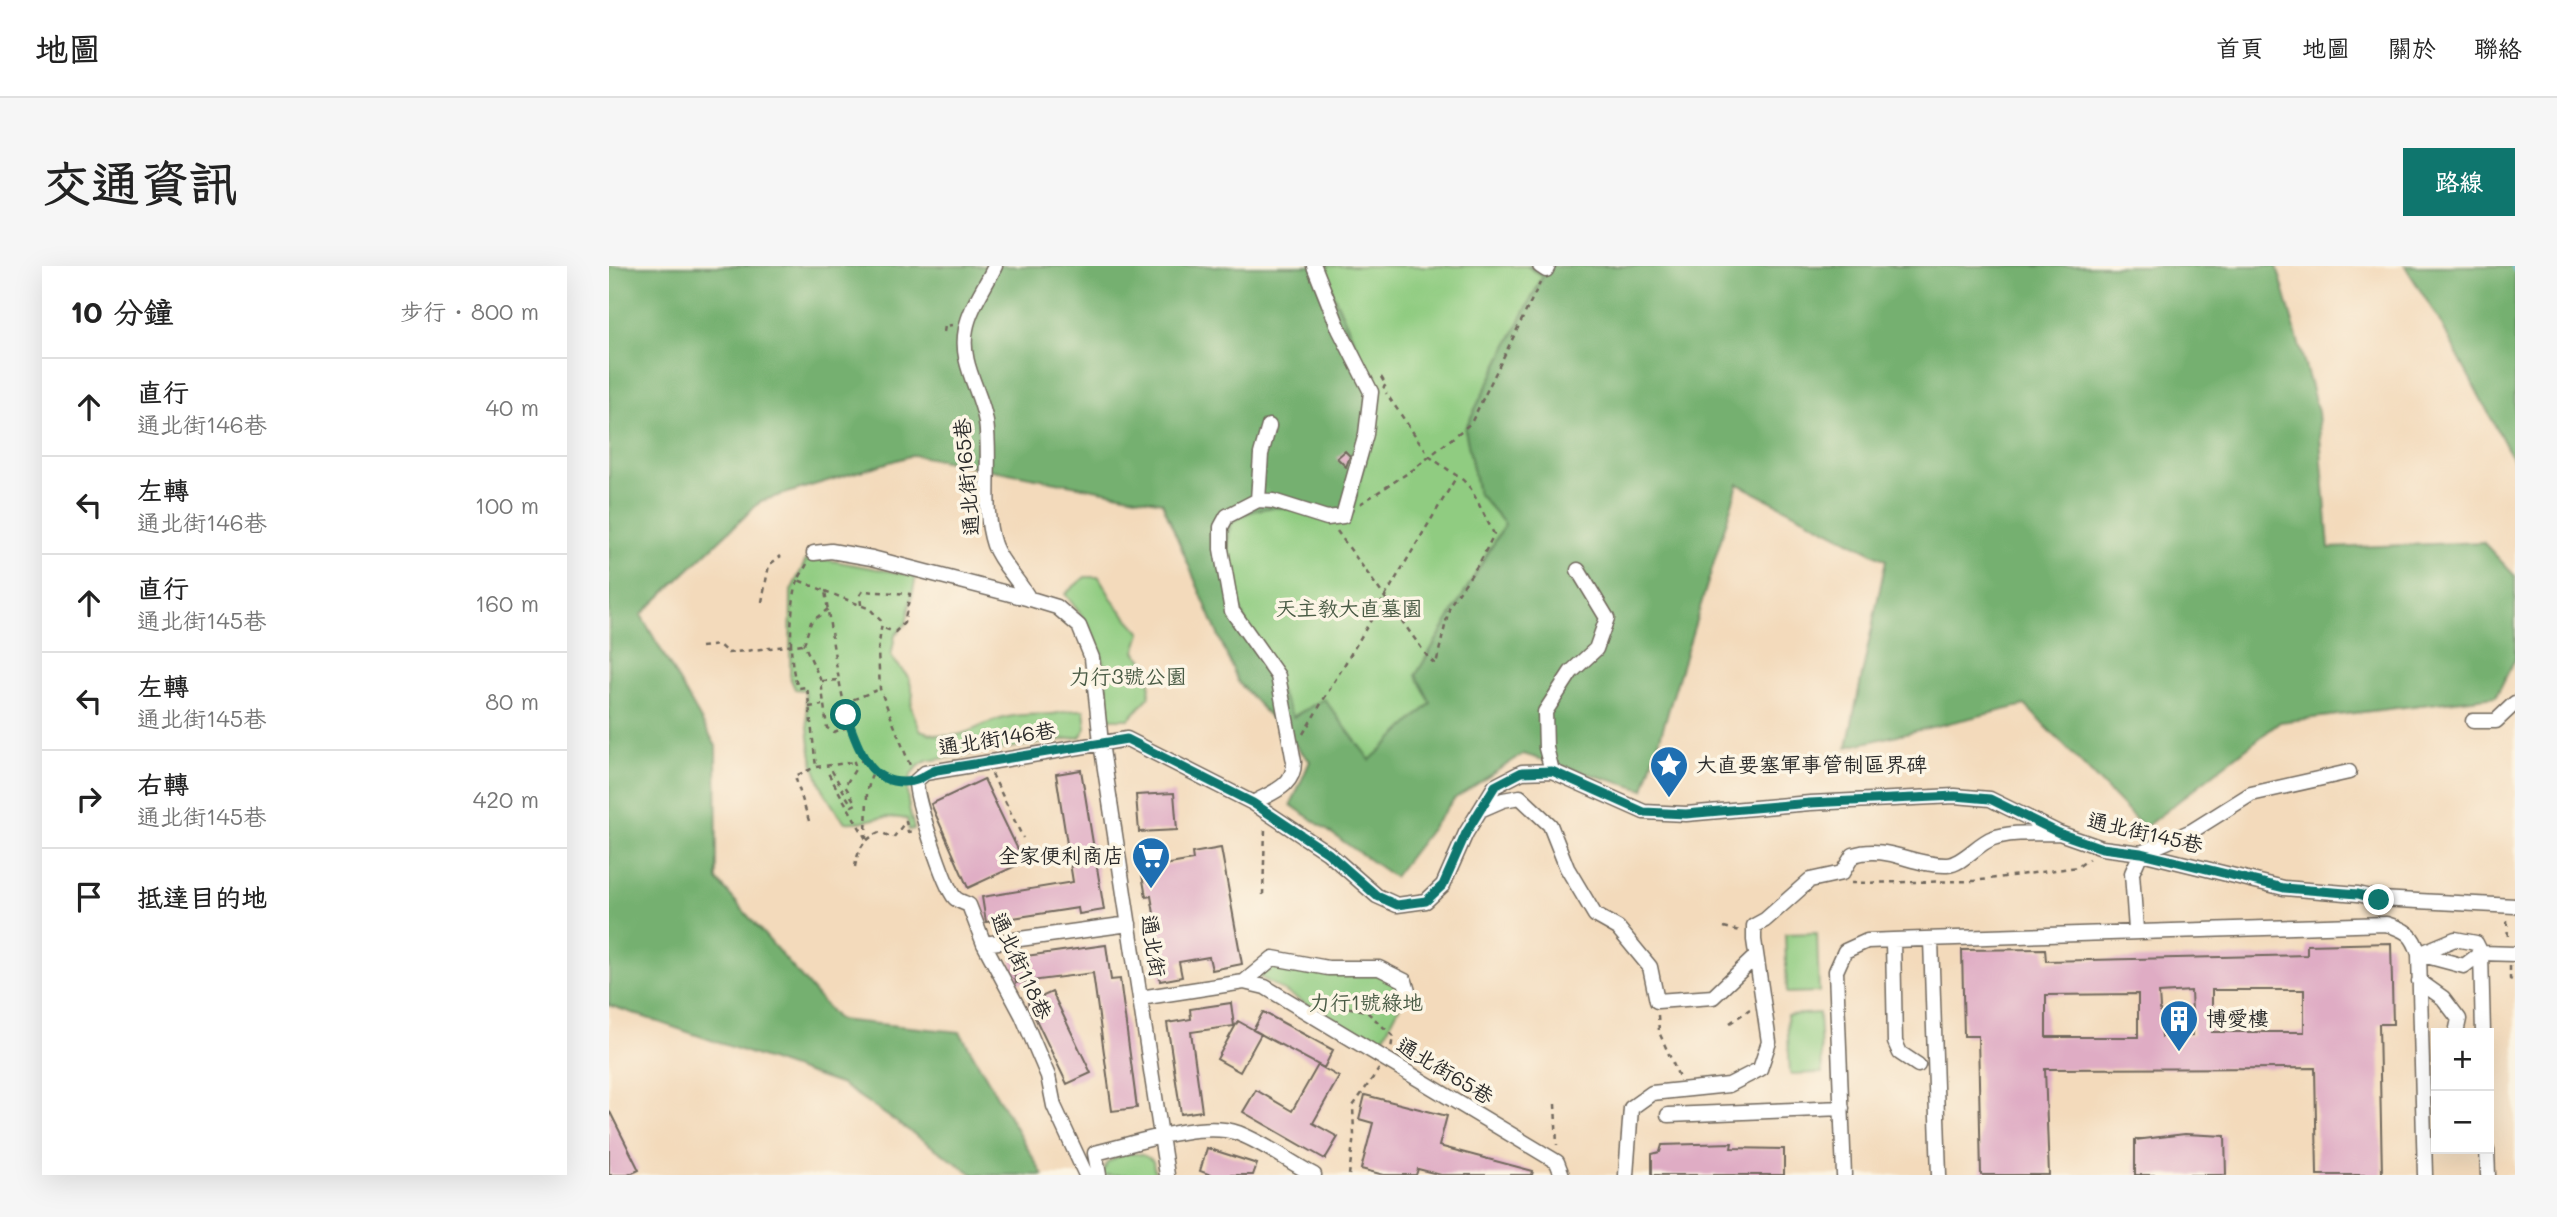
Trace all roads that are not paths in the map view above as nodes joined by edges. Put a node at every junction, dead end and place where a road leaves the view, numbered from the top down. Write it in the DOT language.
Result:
graph roads {
  1 [pos="995,266"];
  2 [pos="1314,266"];
  3 [pos="1269,426"];
  4 [pos="1258,500"];
  5 [pos="814,553"];
  6 [pos="1578,570"];
  7 [pos="1029,599"];
  8 [pos="2515,703"];
  9 [pos="2473,721"];
  10 [pos="1101,743"];
  11 [pos="1552,771"];
  12 [pos="2349,772"];
  13 [pos="916,781"];
  14 [pos="1253,803"];
  15 [pos="1480,810"];
  16 [pos="2059,833"];
  17 [pos="2141,853"];
  18 [pos="2515,906"];
  19 [pos="1129,923"];
  20 [pos="2136,930"];
  21 [pos="1893,940"];
  22 [pos="1931,940"];
  23 [pos="984,944"];
  24 [pos="2481,953"];
  25 [pos="2419,954"];
  26 [pos="2515,954"];
  27 [pos="1756,956"];
  28 [pos="2419,981"];
  29 [pos="1244,982"];
  30 [pos="1409,995"];
  31 [pos="1140,999"];
  32 [pos="2457,1028"];
  33 [pos="2483,1028"];
  34 [pos="1918,1065"];
  35 [pos="1842,1108"];
  36 [pos="1668,1115"];
  37 [pos="1161,1137"];
  38 [pos="2487,1154"];
  39 [pos="1560,1168"];
  40 [pos="1086,1175"];
  41 [pos="1099,1175"];
  42 [pos="1167,1175"];
  43 [pos="1314,1175"];
  44 [pos="1626,1175"];
  45 [pos="1844,1175"];
  46 [pos="1938,1175"];
  47 [pos="2425,1175"];
  48 [pos="2488,1175"];
  1 -- 7 [label="street, 通北街165巷"];
  2 -- 4 [label="street"];
  3 -- 4 [label="street"];
  4 -- 14 [label="street"];
  5 -- 7 [label="street, 通北街"];
  6 -- 11 [label="street"];
  7 -- 10 [label="street, 通北街"];
  8 -- 9 [label="street"];
  10 -- 13 [label="street, 通北街146巷"];
  10 -- 14 [label="street, 通北街145巷"];
  10 -- 19 [label="street, 通北街"];
  11 -- 15 [label="street, 通北街145巷"];
  11 -- 16 [label="street, 通北街145巷"];
  12 -- 17 [label="street"];
  13 -- 23 [label="street, 通北街118巷"];
  14 -- 15 [label="street, 通北街145巷"];
  15 -- 27 [label="street"];
  16 -- 17 [label="street, 通北街145巷"];
  16 -- 27 [label="street"];
  17 -- 18 [label="street, 通北街145巷"];
  17 -- 20 [label="street"];
  19 -- 23 [label="street"];
  19 -- 31 [label="street, 通北街"];
  20 -- 22 [label="street"];
  20 -- 25 [label="street"];
  21 -- 22 [label="street"];
  21 -- 34 [label="street"];
  21 -- 35 [label="street"];
  22 -- 46 [label="street"];
  23 -- 40 [label="street, 通北街118巷"];
  24 -- 25 [label="street"];
  24 -- 25 [label="street"];
  24 -- 26 [label="street"];
  24 -- 33 [label="street"];
  25 -- 28 [label="street"];
  27 -- 44 [label="street"];
  28 -- 32 [label="street"];
  28 -- 47 [label="street"];
  29 -- 30 [label="street"];
  29 -- 31 [label="street"];
  29 -- 39 [label="street, 通北街65巷"];
  31 -- 37 [label="street, 通北街"];
  35 -- 36 [label="street"];
  35 -- 45 [label="street"];
  37 -- 41 [label="street"];
  37 -- 42 [label="street, 通北街"];
  37 -- 43 [label="street"];
  38 -- 48 [label="street"];
}
